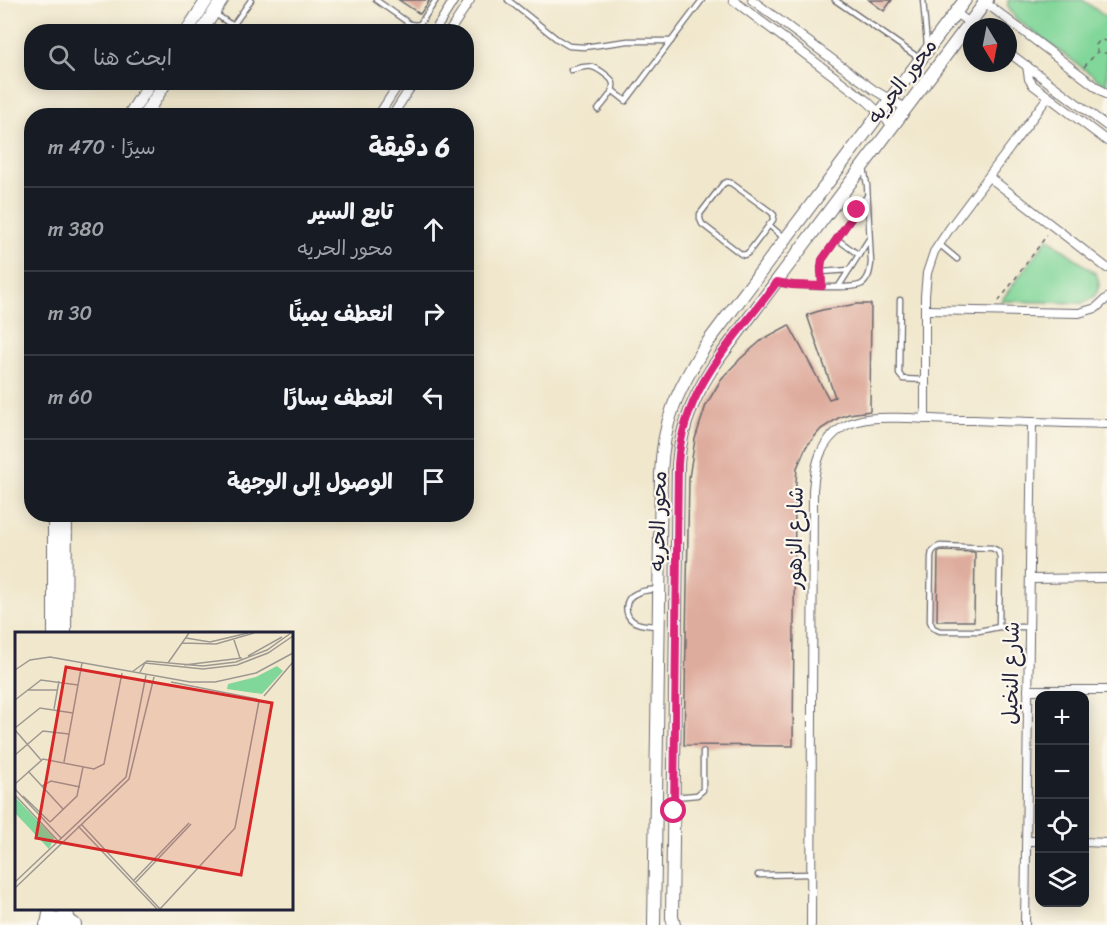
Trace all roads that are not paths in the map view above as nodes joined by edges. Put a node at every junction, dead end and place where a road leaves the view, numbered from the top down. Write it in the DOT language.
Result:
graph roads {
  1 [pos="207,0"];
  2 [pos="222,0"];
  3 [pos="251,0"];
  4 [pos="376,0"];
  5 [pos="436,0"];
  6 [pos="454,0"];
  7 [pos="470,0"];
  8 [pos="508,0"];
  9 [pos="702,0"];
  10 [pos="733,0"];
  11 [pos="752,0"];
  12 [pos="835,0"];
  13 [pos="923,0"];
  14 [pos="965,0"];
  15 [pos="984,1"];
  16 [pos="956,13"];
  17 [pos="207,15"];
  18 [pos="963,18"];
  19 [pos="976,18"];
  20 [pos="196,24"];
  21 [pos="204,24"];
  22 [pos="410,24"];
  23 [pos="420,24"];
  24 [pos="439,24"];
  25 [pos="454,24"];
  26 [pos="963,36"];
  27 [pos="671,41"];
  28 [pos="924,55"];
  29 [pos="1017,59"];
  30 [pos="1027,66"];
  31 [pos="571,70"];
  32 [pos="146,90"];
  33 [pos="161,90"];
  34 [pos="395,90"];
  35 [pos="409,90"];
  36 [pos="612,90"];
  37 [pos="1107,95"];
  38 [pos="1048,97"];
  39 [pos="891,100"];
  40 [pos="134,108"];
  41 [pos="149,108"];
  42 [pos="383,108"];
  43 [pos="397,108"];
  44 [pos="906,108"];
  45 [pos="598,110"];
  46 [pos="881,113"];
  47 [pos="893,126"];
  48 [pos="1107,126"];
  49 [pos="1107,141"];
  50 [pos="864,165"];
  51 [pos="989,177"];
  52 [pos="867,196"];
  53 [pos="769,225"];
  54 [pos="786,239"];
  55 [pos="837,239"];
  56 [pos="869,239"];
  57 [pos="939,244"];
  58 [pos="859,255"];
  59 [pos="957,260"];
  60 [pos="1107,268"];
  61 [pos="849,270"];
  62 [pos="821,272"];
  63 [pos="777,282"];
  64 [pos="822,286"];
  65 [pos="839,286"];
  66 [pos="1107,298"];
  67 [pos="900,300"];
  68 [pos="926,309"];
  69 [pos="926,380"];
  70 [pos="925,419"];
  71 [pos="1032,422"];
  72 [pos="1107,424"];
  73 [pos="54,522"];
  74 [pos="66,522"];
  75 [pos="1107,578"];
  76 [pos="1030,579"];
  77 [pos="659,589"];
  78 [pos="658,626"];
  79 [pos="999,627"];
  80 [pos="1029,627"];
  81 [pos="54,632"];
  82 [pos="65,632"];
  83 [pos="1028,690"];
  84 [pos="1107,690"];
  85 [pos="703,752"];
  86 [pos="674,797"];
  87 [pos="1027,841"];
  88 [pos="1035,841"];
  89 [pos="1089,842"];
  90 [pos="1107,843"];
  91 [pos="812,874"];
  92 [pos="758,875"];
  93 [pos="50,910"];
  94 [pos="70,918"];
  95 [pos="47,925"];
  96 [pos="654,925"];
  97 [pos="674,925"];
  98 [pos="811,925"];
  99 [pos="1025,925"];
  1 -- 17 [label="main road"];
  2 -- 17 [label="main road"];
  3 -- 17 [label="lane"];
  4 -- 22 [label="lane"];
  5 -- 23 [label="lane"];
  6 -- 24 [label="street"];
  7 -- 25 [label="street"];
  8 -- 27 [label="lane"];
  9 -- 27 [label="lane"];
  10 -- 46 [label="street"];
  11 -- 39 [label="street"];
  12 -- 28 [label="lane"];
  13 -- 28 [label="lane"];
  14 -- 16 [label="main road, محور الحريه"];
  15 -- 19 [label="main road, محور الحريه"];
  15 -- 37 [label="street"];
  16 -- 18 [label="street"];
  16 -- 28 [label="main road, محور الحريه"];
  17 -- 20 [label="main road"];
  17 -- 21 [label="main road"];
  26 -- 44 [label="main road, محور الحريه"];
  27 -- 36 [label="lane"];
  28 -- 39 [label="main road, محور الحريه"];
  29 -- 30 [label="street"];
  30 -- 38 [label="street"];
  30 -- 48 [label="street"];
  31 -- 36 [label="lane"];
  32 -- 40 [label="main road"];
  33 -- 41 [label="main road"];
  34 -- 42 [label="street"];
  35 -- 43 [label="street"];
  36 -- 45 [label="lane"];
  38 -- 49 [label="street"];
  38 -- 51 [label="street"];
  39 -- 44 [label="street"];
  39 -- 46 [label="main road, محور الحريه"];
  44 -- 47 [label="main road, محور الحريه"];
  46 -- 47 [label="street"];
  46 -- 54 [label="main road, محور الحريه"];
  47 -- 50 [label="main road, محور الحريه"];
  50 -- 52 [label="lane"];
  50 -- 63 [label="main road, محور الحريه"];
  51 -- 57 [label="street"];
  51 -- 60 [label="street"];
  52 -- 55 [label="lane"];
  52 -- 56 [label="lane"];
  53 -- 53 [label="lane"];
  53 -- 54 [label="lane"];
  54 -- 77 [label="main road, محور الحريه"];
  55 -- 58 [label="lane"];
  55 -- 62 [label="lane"];
  56 -- 58 [label="lane"];
  56 -- 65 [label="lane"];
  57 -- 59 [label="lane"];
  57 -- 68 [label="street"];
  58 -- 61 [label="lane"];
  61 -- 62 [label="lane"];
  61 -- 65 [label="lane"];
  62 -- 64 [label="lane"];
  63 -- 64 [label="lane"];
  63 -- 86 [label="main road, محور الحريه"];
  64 -- 65 [label="lane"];
  66 -- 68 [label="street"];
  67 -- 69 [label="lane"];
  68 -- 69 [label="street"];
  69 -- 70 [label="street"];
  70 -- 71 [label="street, شارع الزهور"];
  70 -- 91 [label="street, شارع الزهور"];
  71 -- 72 [label="street, شارع الزهور"];
  71 -- 76 [label="street, شارع النخيل"];
  73 -- 81 [label="main road"];
  74 -- 82 [label="main road"];
  75 -- 76 [label="street"];
  76 -- 80 [label="street, شارع النخيل"];
  77 -- 78 [label="main road, محور الحريه"];
  77 -- 78 [label="lane"];
  78 -- 96 [label="main road, محور الحريه"];
  79 -- 79 [label="lane"];
  79 -- 80 [label="lane"];
  80 -- 83 [label="street, شارع النخيل"];
  83 -- 84 [label="street"];
  83 -- 87 [label="street, شارع النخيل"];
  85 -- 86 [label="lane"];
  86 -- 97 [label="main road, محور الحريه"];
  87 -- 88 [label="street"];
  87 -- 99 [label="street, شارع النخيل"];
  89 -- 90 [label="street"];
  91 -- 92 [label="lane"];
  91 -- 98 [label="street, شارع الزهور"];
  93 -- 95 [label="main road"];
  94 -- 95 [label="main road"];
}
